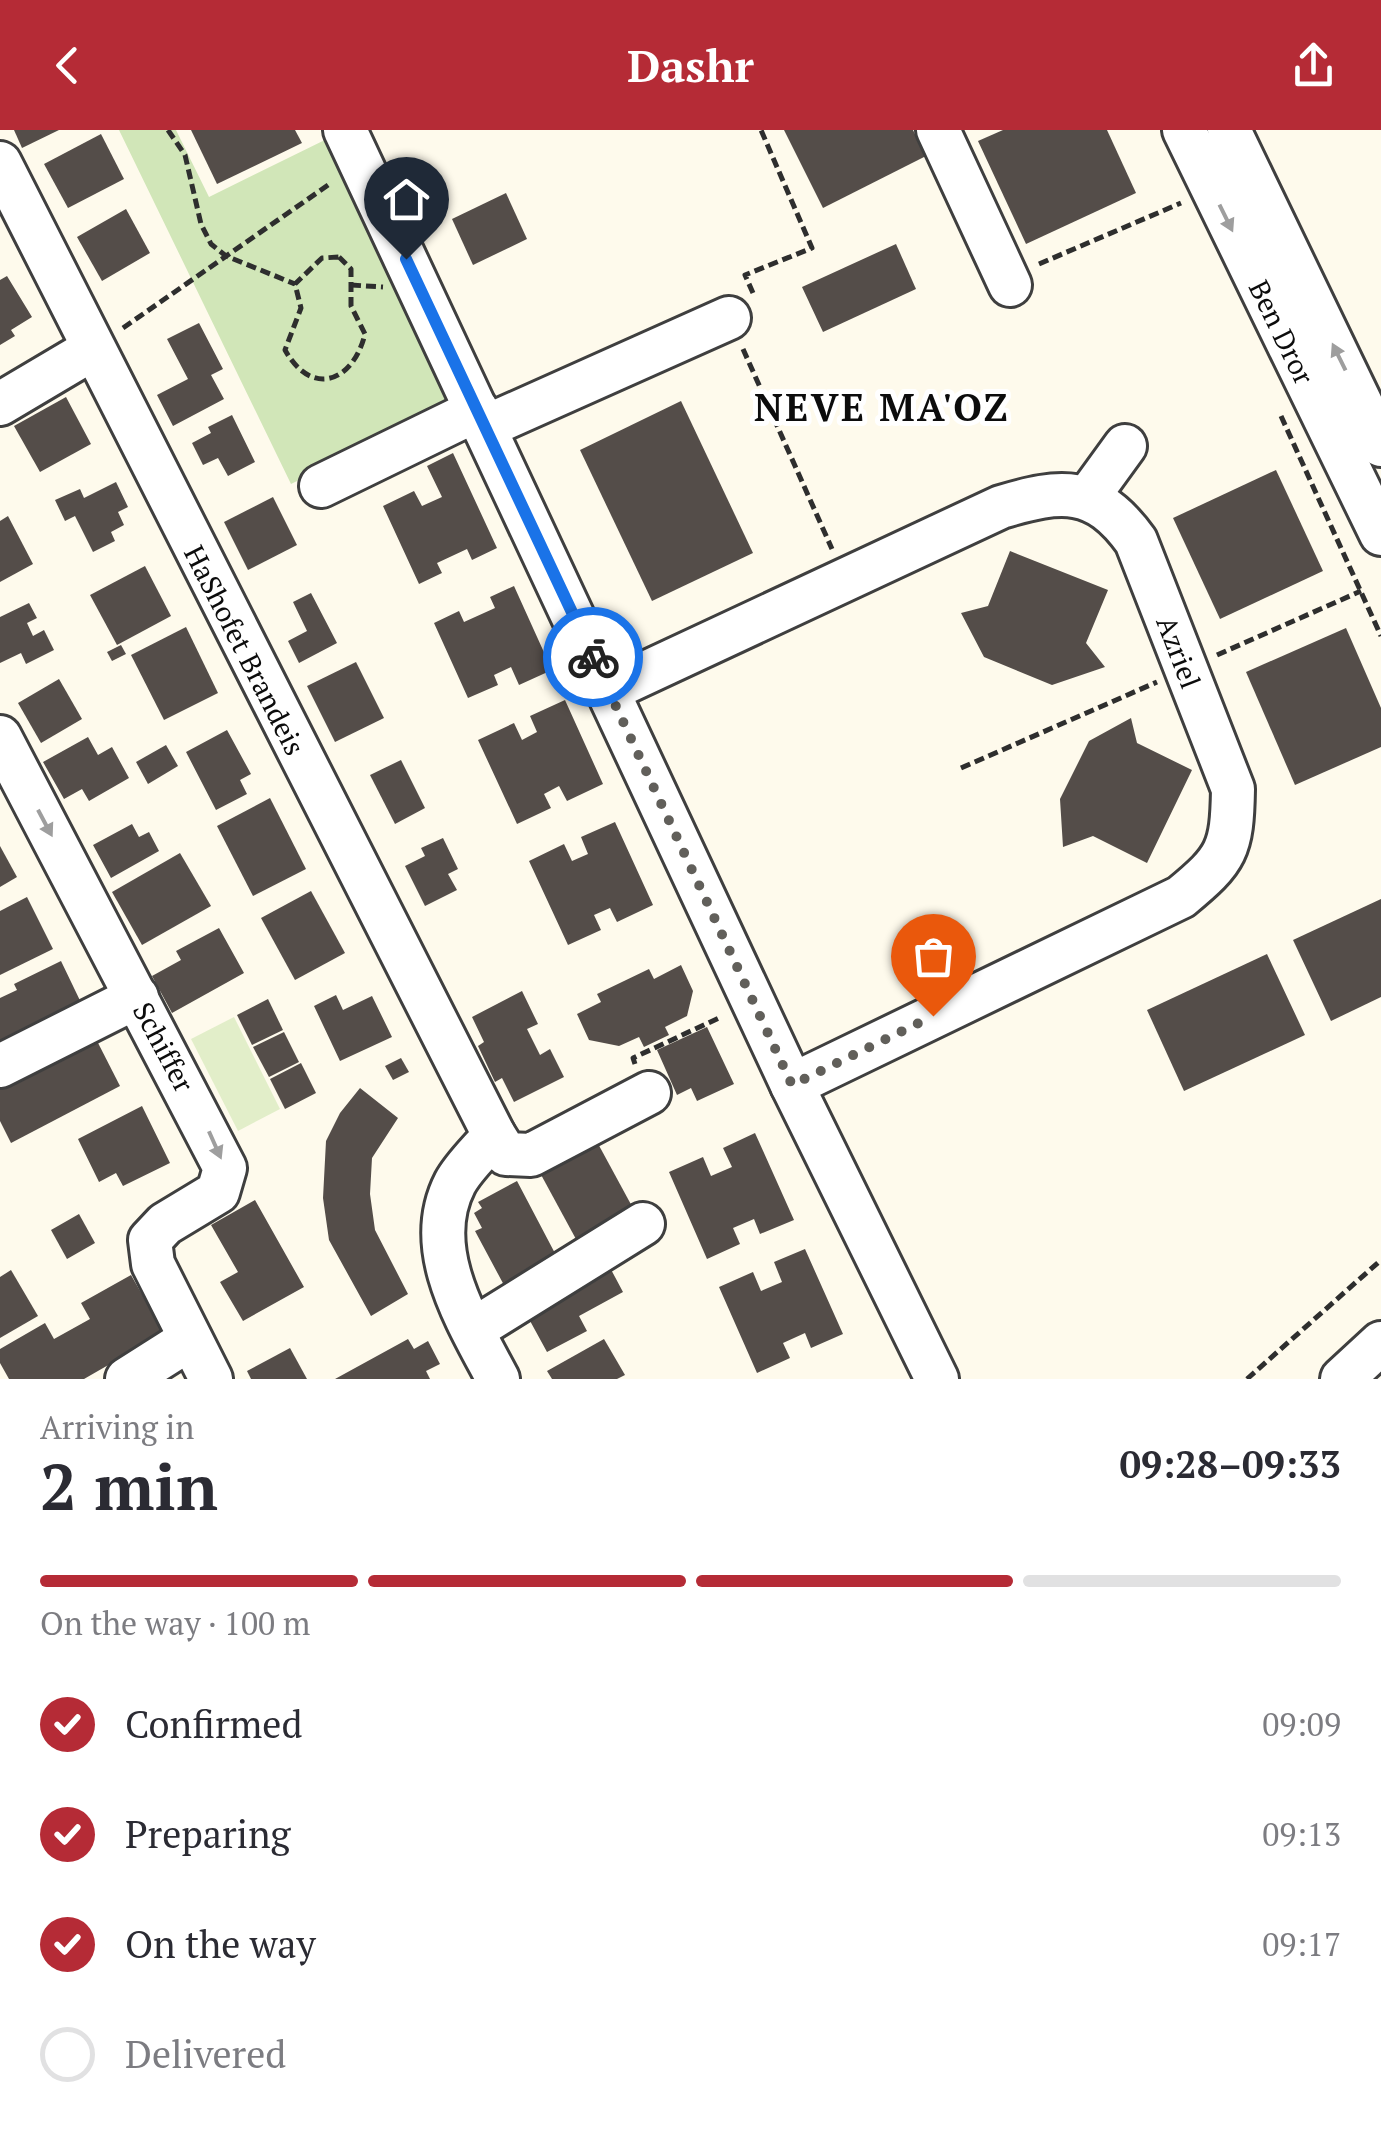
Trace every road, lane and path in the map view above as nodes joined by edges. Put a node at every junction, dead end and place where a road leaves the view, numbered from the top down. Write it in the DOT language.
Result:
graph roads {
  1 [pos="168,130"];
  2 [pos="762,130"];
  3 [pos="938,130"];
  4 [pos="1184,130"];
  5 [pos="1229,130"];
  6 [pos="353,146"];
  7 [pos="0,164"];
  8 [pos="1184,202"];
  9 [pos="226,256"];
  10 [pos="1008,281"];
  11 [pos="295,284"];
  12 [pos="729,318"];
  13 [pos="91,350"];
  14 [pos="0,404"];
  15 [pos="481,418"];
  16 [pos="1381,444"];
  17 [pos="1125,446"];
  18 [pos="321,486"];
  19 [pos="1088,498"];
  20 [pos="1381,534"];
  21 [pos="846,579"];
  22 [pos="609,690"];
  23 [pos="0,737"];
  24 [pos="137,997"];
  25 [pos="754,1002"];
  26 [pos="0,1066"];
  27 [pos="792,1085"];
  28 [pos="650,1093"];
  29 [pos="494,1135"];
  30 [pos="643,1224"];
  31 [pos="1381,1260"];
  32 [pos="474,1329"];
  33 [pos="190,1338"];
  34 [pos="1381,1343"];
  35 [pos="489,1376"];
  36 [pos="127,1379"];
  37 [pos="211,1379"];
  38 [pos="937,1379"];
  39 [pos="1247,1379"];
  40 [pos="1342,1379"];
  1 -- 9 [label="path"];
  2 -- 12 [label="path"];
  3 -- 10 [label="street"];
  4 -- 20 [label="street, Ben Dror, one-way"];
  16 -- 5 [label="street, Ben Dror, one-way"];
  6 -- 9 [label="path"];
  6 -- 15 [label="street"];
  7 -- 13 [label="street, HaShofet Brandeis"];
  8 -- 10 [label="path"];
  9 -- 11 [label="path"];
  9 -- 13 [label="path"];
  11 -- 11 [label="path"];
  12 -- 15 [label="street"];
  12 -- 21 [label="path"];
  13 -- 14 [label="street"];
  13 -- 29 [label="street, HaShofet Brandeis"];
  15 -- 18 [label="street"];
  15 -- 22 [label="street"];
  17 -- 19 [label="street"];
  19 -- 21 [label="street"];
  19 -- 27 [label="street, Azriel"];
  21 -- 22 [label="street"];
  22 -- 25 [label="street"];
  23 -- 24 [label="street, Schiffer, one-way"];
  24 -- 26 [label="street"];
  24 -- 33 [label="street, Schiffer, one-way"];
  25 -- 27 [label="street"];
  25 -- 28 [label="path"];
  27 -- 38 [label="street"];
  28 -- 29 [label="street"];
  29 -- 32 [label="street"];
  30 -- 32 [label="street"];
  31 -- 39 [label="path"];
  32 -- 35 [label="street"];
  33 -- 36 [label="street"];
  33 -- 37 [label="street"];
  34 -- 40 [label="street"];
}
